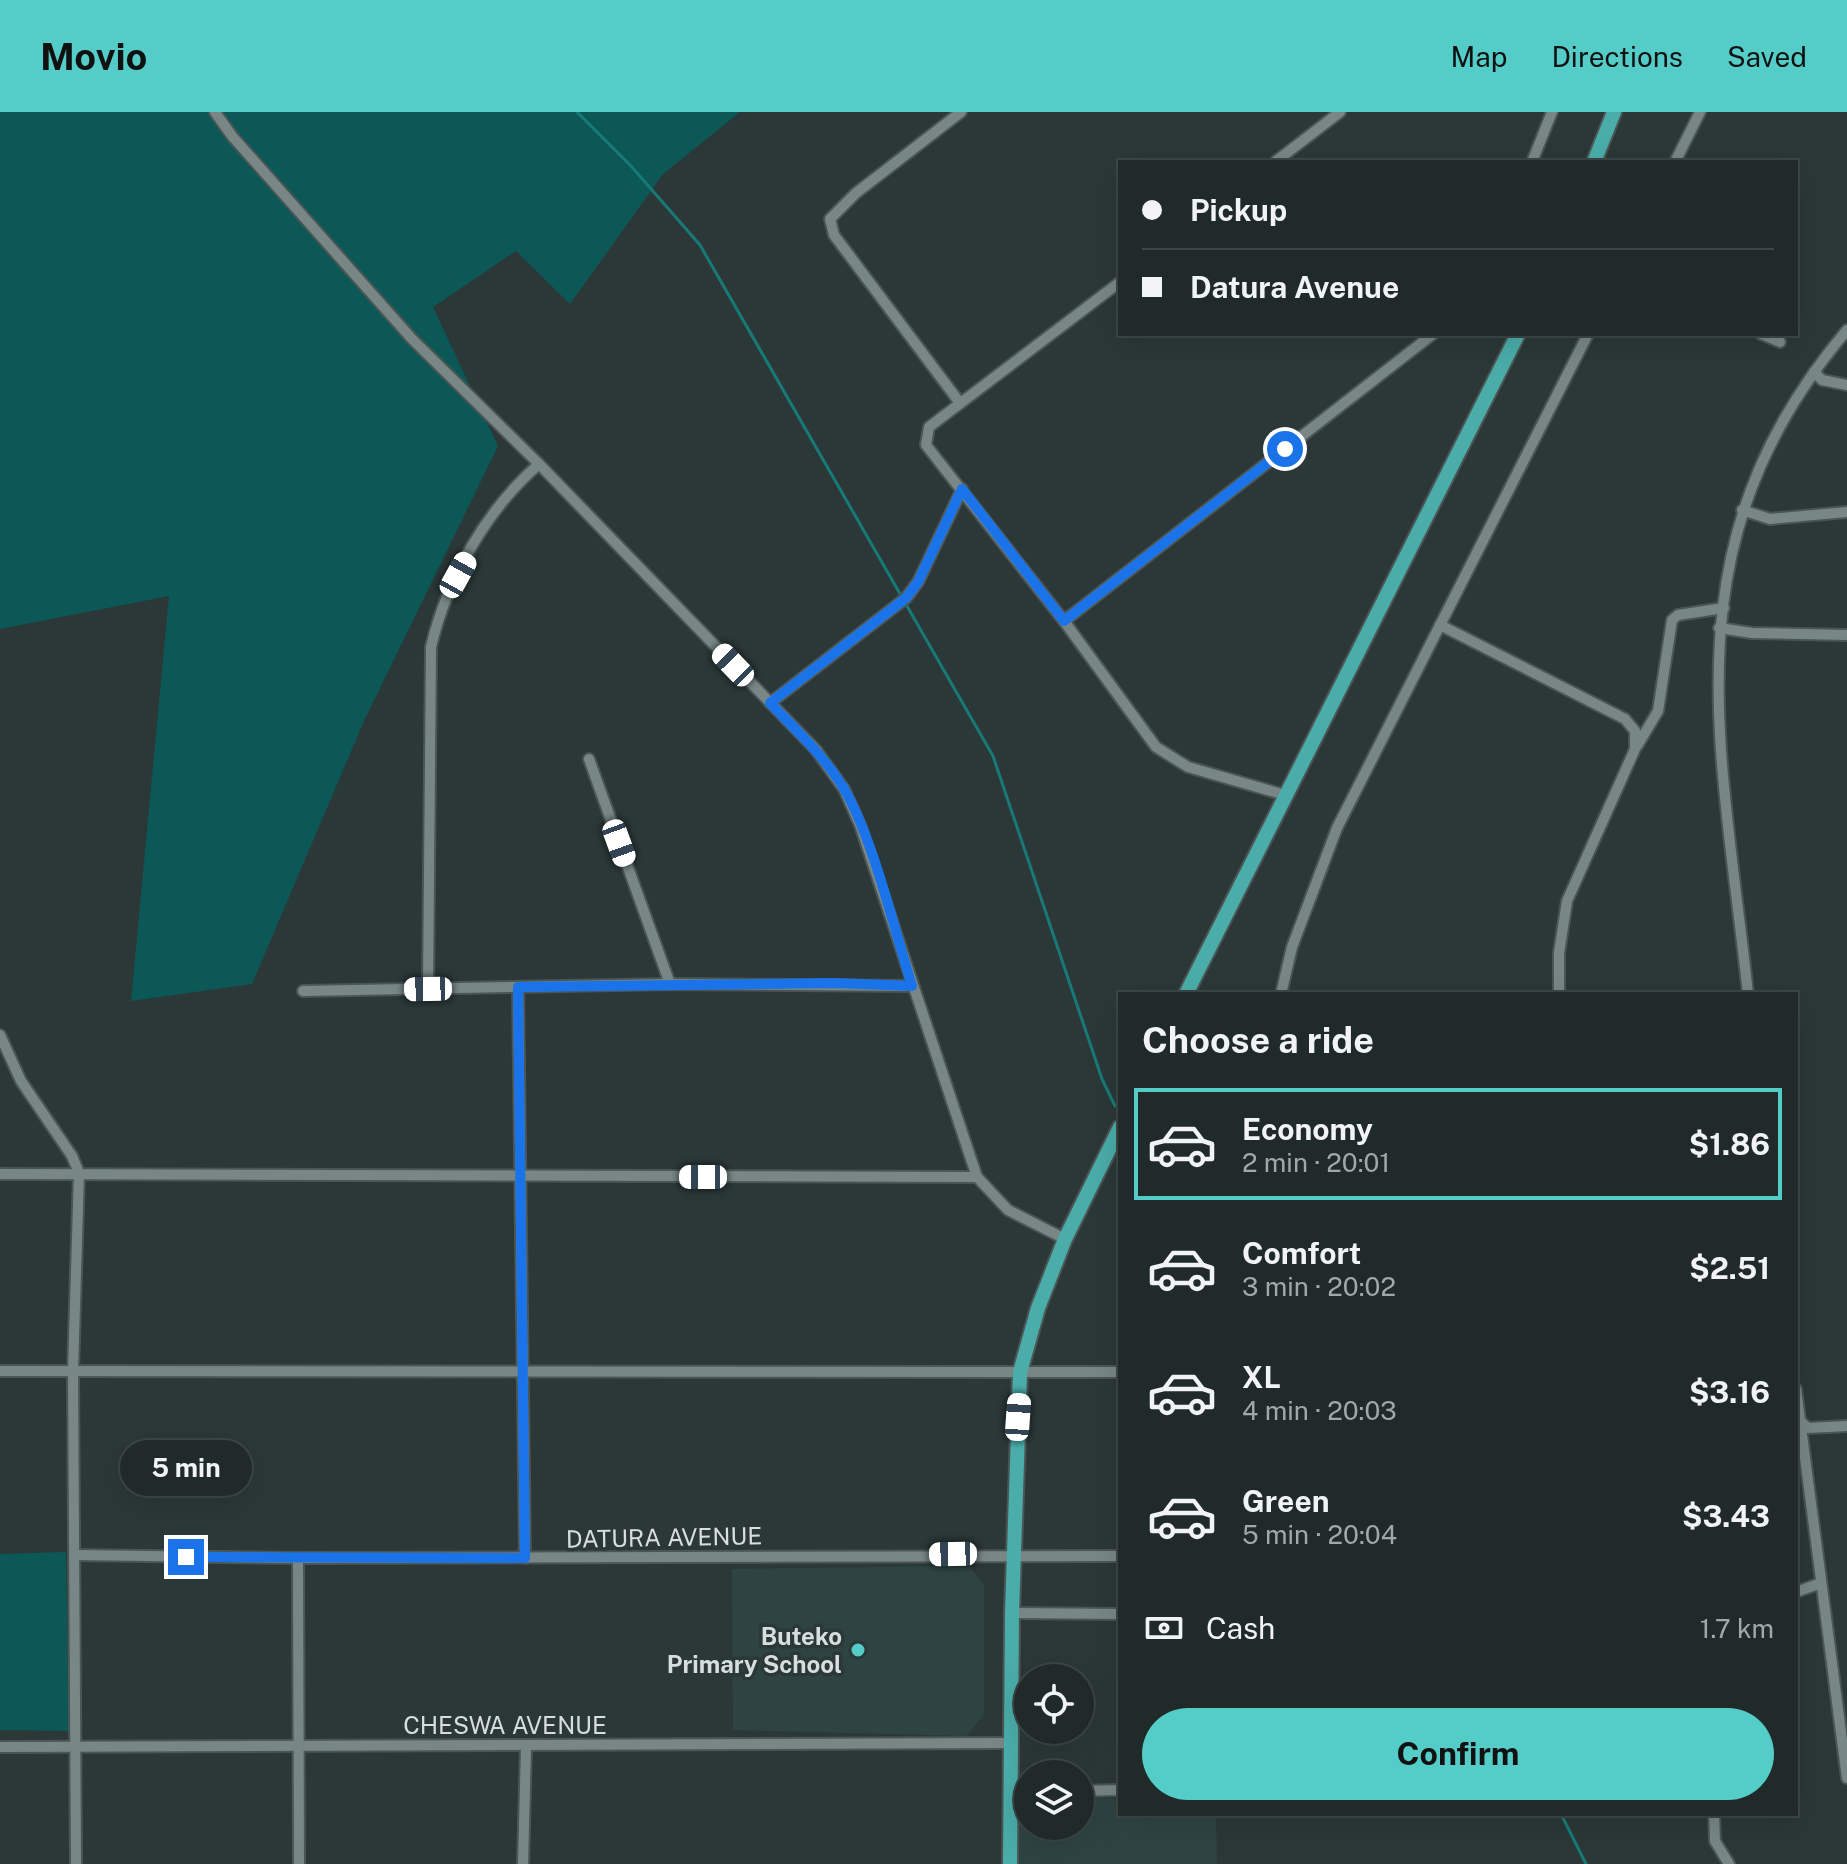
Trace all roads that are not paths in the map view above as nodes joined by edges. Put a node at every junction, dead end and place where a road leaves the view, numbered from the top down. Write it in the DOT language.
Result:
graph roads {
  1 [pos="215,112"];
  2 [pos="961,112"];
  3 [pos="1340,112"];
  4 [pos="1552,112"];
  5 [pos="1614,112"];
  6 [pos="1700,112"];
  7 [pos="1278,160"];
  8 [pos="1533,160"];
  9 [pos="1595,160"];
  10 [pos="1676,160"];
  11 [pos="1118,284"];
  12 [pos="1847,330"];
  13 [pos="1430,336"];
  14 [pos="1517,336"];
  15 [pos="1587,336"];
  16 [pos="1766,336"];
  17 [pos="1780,342"];
  18 [pos="1814,372"];
  19 [pos="1847,385"];
  20 [pos="960,403"];
  21 [pos="539,464"];
  22 [pos="962,489"];
  23 [pos="1742,510"];
  24 [pos="1847,512"];
  25 [pos="1724,608"];
  26 [pos="1064,621"];
  27 [pos="1440,625"];
  28 [pos="1719,628"];
  29 [pos="1847,635"];
  30 [pos="770,703"];
  31 [pos="1635,749"];
  32 [pos="589,759"];
  33 [pos="1285,795"];
  34 [pos="670,984"];
  35 [pos="912,986"];
  36 [pos="518,987"];
  37 [pos="428,989"];
  38 [pos="303,991"];
  39 [pos="1187,992"];
  40 [pos="1281,992"];
  41 [pos="1559,992"];
  42 [pos="1748,992"];
  43 [pos="0,1035"];
  44 [pos="1118,1131"];
  45 [pos="79,1173"];
  46 [pos="0,1174"];
  47 [pos="520,1176"];
  48 [pos="977,1177"];
  49 [pos="1065,1239"];
  50 [pos="0,1371"];
  51 [pos="73,1371"];
  52 [pos="1020,1372"];
  53 [pos="1118,1372"];
  54 [pos="523,1373"];
  55 [pos="1798,1405"];
  56 [pos="1800,1421"];
  57 [pos="1847,1426"];
  58 [pos="1014,1554"];
  59 [pos="74,1555"];
  60 [pos="1118,1556"];
  61 [pos="298,1558"];
  62 [pos="525,1558"];
  63 [pos="1821,1583"];
  64 [pos="1798,1591"];
  65 [pos="1012,1613"];
  66 [pos="1118,1614"];
  67 [pos="1010,1743"];
  68 [pos="299,1745"];
  69 [pos="526,1746"];
  70 [pos="0,1747"];
  71 [pos="77,1747"];
  72 [pos="1847,1778"];
  73 [pos="1118,1790"];
  74 [pos="1094,1791"];
  75 [pos="1010,1792"];
  76 [pos="1014,1792"];
  77 [pos="1714,1816"];
  78 [pos="76,1864"];
  79 [pos="299,1864"];
  80 [pos="523,1864"];
  81 [pos="1010,1864"];
  82 [pos="1729,1864"];
  1 -- 21 [label="street"];
  2 -- 20 [label="street"];
  3 -- 7 [label="street"];
  4 -- 8 [label="street"];
  5 -- 9 [label="main road"];
  6 -- 10 [label="street"];
  11 -- 20 [label="street"];
  12 -- 18 [label="street"];
  13 -- 26 [label="street"];
  14 -- 33 [label="main road"];
  15 -- 27 [label="street"];
  16 -- 17 [label="street"];
  18 -- 19 [label="street"];
  18 -- 23 [label="street"];
  20 -- 22 [label="street"];
  21 -- 30 [label="street"];
  21 -- 37 [label="street"];
  22 -- 26 [label="street"];
  22 -- 30 [label="street"];
  23 -- 24 [label="street"];
  23 -- 25 [label="street"];
  25 -- 28 [label="street"];
  25 -- 31 [label="street"];
  26 -- 33 [label="street"];
  27 -- 31 [label="street"];
  27 -- 40 [label="street"];
  28 -- 29 [label="street"];
  28 -- 42 [label="street"];
  30 -- 35 [label="street"];
  31 -- 41 [label="street"];
  32 -- 34 [label="street"];
  33 -- 39 [label="main road"];
  34 -- 35 [label="street"];
  34 -- 36 [label="street"];
  35 -- 48 [label="street"];
  36 -- 37 [label="street"];
  36 -- 47 [label="street"];
  37 -- 38 [label="street"];
  43 -- 45 [label="street"];
  44 -- 49 [label="main road"];
  45 -- 46 [label="street"];
  45 -- 47 [label="street"];
  45 -- 51 [label="street"];
  47 -- 48 [label="street"];
  47 -- 54 [label="street"];
  48 -- 49 [label="street"];
  49 -- 52 [label="main road"];
  50 -- 51 [label="street"];
  51 -- 54 [label="street"];
  51 -- 59 [label="street"];
  52 -- 53 [label="street"];
  52 -- 54 [label="street"];
  52 -- 58 [label="main road"];
  54 -- 62 [label="street"];
  55 -- 56 [label="street"];
  56 -- 57 [label="street"];
  56 -- 63 [label="street"];
  58 -- 60 [label="street, DATURA AVENUE"];
  58 -- 62 [label="street, DATURA AVENUE"];
  58 -- 65 [label="main road"];
  59 -- 61 [label="street, DATURA AVENUE"];
  59 -- 71 [label="street"];
  61 -- 62 [label="street, DATURA AVENUE"];
  61 -- 68 [label="street"];
  63 -- 64 [label="street"];
  63 -- 72 [label="street"];
  65 -- 66 [label="street"];
  65 -- 67 [label="main road"];
  67 -- 69 [label="street, CHESWA AVENUE"];
  67 -- 75 [label="main road"];
  68 -- 69 [label="street, CHESWA AVENUE"];
  68 -- 71 [label="street, CHESWA AVENUE"];
  68 -- 79 [label="street"];
  69 -- 80 [label="street"];
  70 -- 71 [label="street, CHESWA AVENUE"];
  71 -- 78 [label="street"];
  73 -- 74 [label="street"];
  75 -- 76 [label="street"];
  75 -- 81 [label="main road"];
  77 -- 82 [label="street"];
}
